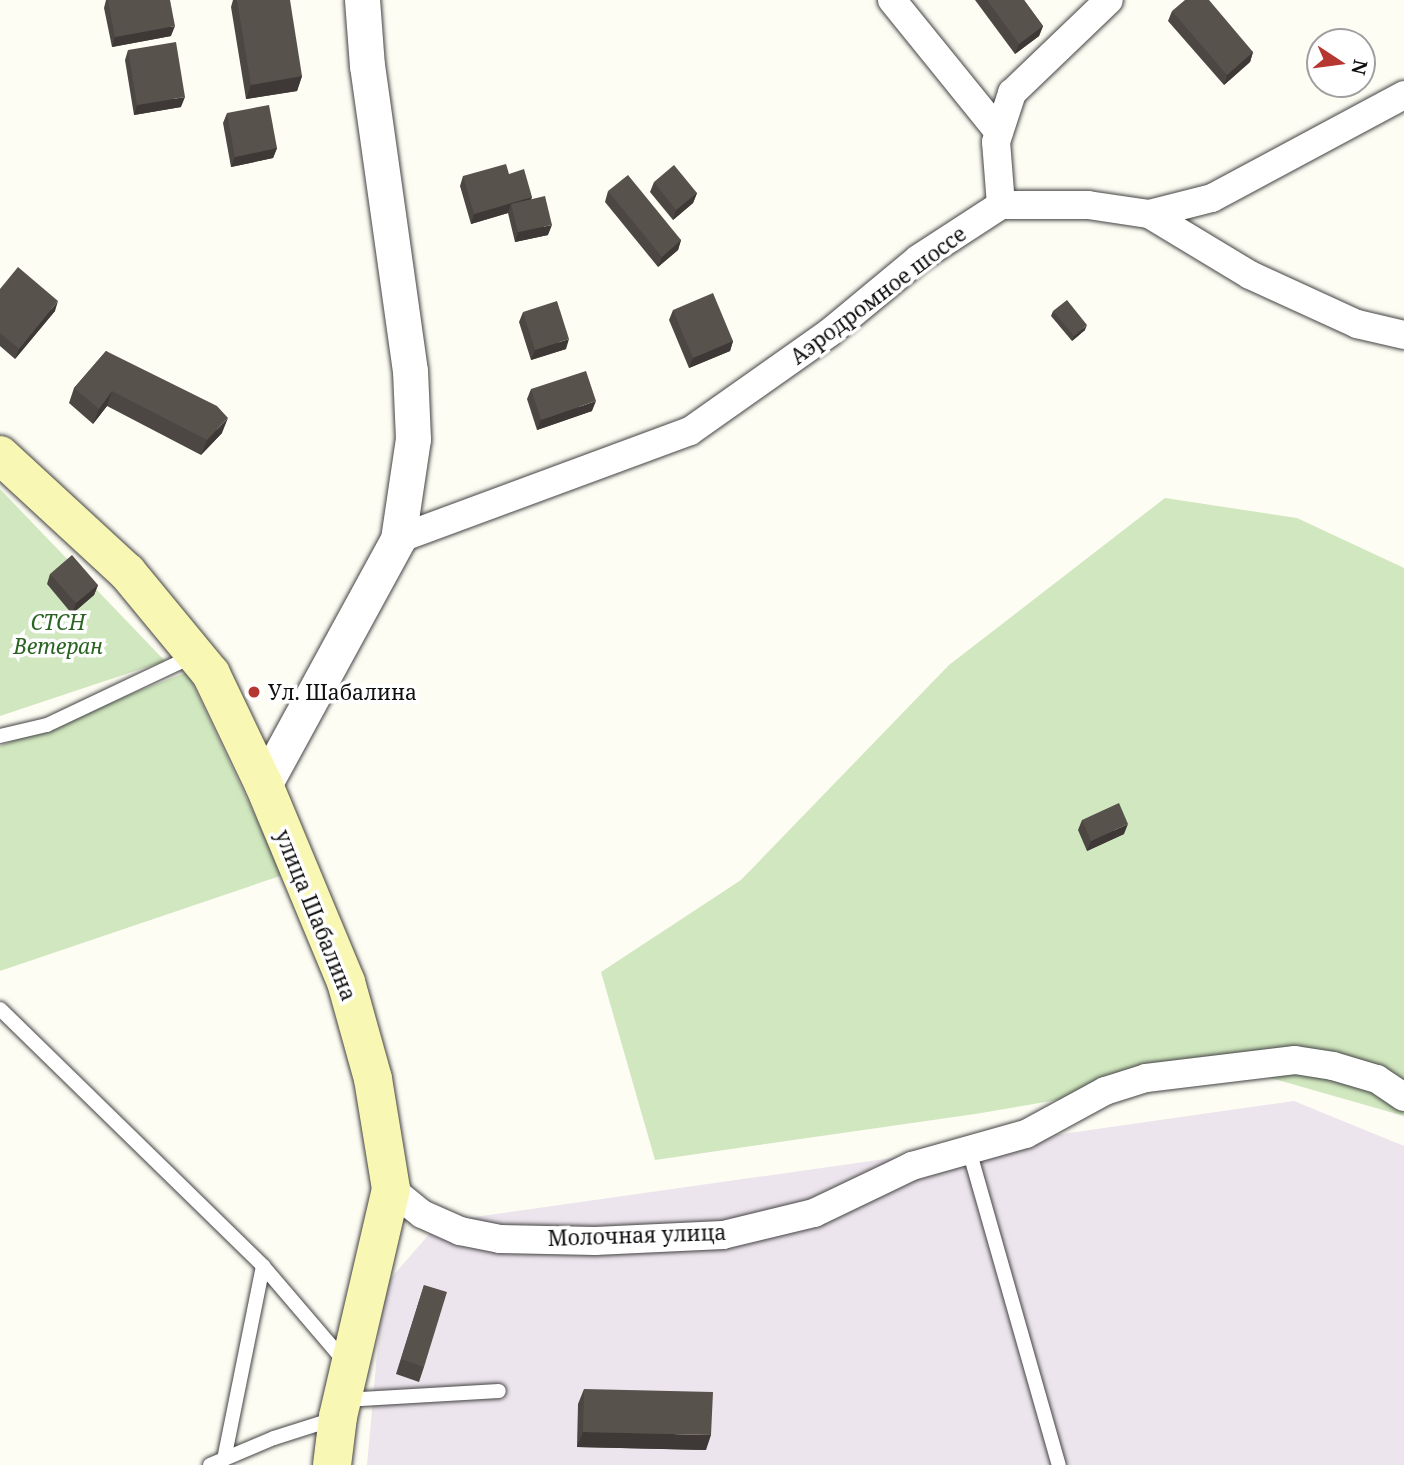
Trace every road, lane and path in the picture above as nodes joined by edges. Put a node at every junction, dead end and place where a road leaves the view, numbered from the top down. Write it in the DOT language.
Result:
graph roads {
  1 [pos="362,0"];
  2 [pos="892,0"];
  3 [pos="1109,0"];
  4 [pos="1404,95"];
  5 [pos="999,132"];
  6 [pos="1001,205"];
  7 [pos="1149,214"];
  8 [pos="1404,317"];
  9 [pos="1357,324"];
  10 [pos="1404,335"];
  11 [pos="0,455"];
  12 [pos="398,539"];
  13 [pos="194,655"];
  14 [pos="0,736"];
  15 [pos="264,785"];
  16 [pos="0,1009"];
  17 [pos="1404,1097"];
  18 [pos="969,1150"];
  19 [pos="391,1189"];
  20 [pos="263,1266"];
  21 [pos="499,1391"];
  22 [pos="344,1395"];
  23 [pos="217,1462"];
  24 [pos="332,1465"];
  25 [pos="1059,1465"];
  1 -- 12 [label="street"];
  2 -- 5 [label="street"];
  3 -- 5 [label="street"];
  4 -- 7 [label="street"];
  5 -- 6 [label="street"];
  6 -- 7 [label="street"];
  6 -- 12 [label="street, Аэродромное шоссе"];
  7 -- 9 [label="street"];
  8 -- 9 [label="street"];
  9 -- 10 [label="street"];
  11 -- 13 [label="main road, улица Шабалина"];
  12 -- 15 [label="street"];
  13 -- 14 [label="lane"];
  13 -- 15 [label="main road, улица Шабалина"];
  15 -- 19 [label="main road, улица Шабалина"];
  16 -- 20 [label="lane"];
  17 -- 18 [label="street, Молочная улица"];
  18 -- 19 [label="street, Молочная улица"];
  18 -- 25 [label="lane"];
  19 -- 22 [label="main road, улица Шабалина"];
  20 -- 22 [label="lane"];
  20 -- 23 [label="lane"];
  21 -- 22 [label="lane"];
  22 -- 23 [label="lane"];
  22 -- 24 [label="main road, улица Шабалина"];
}
